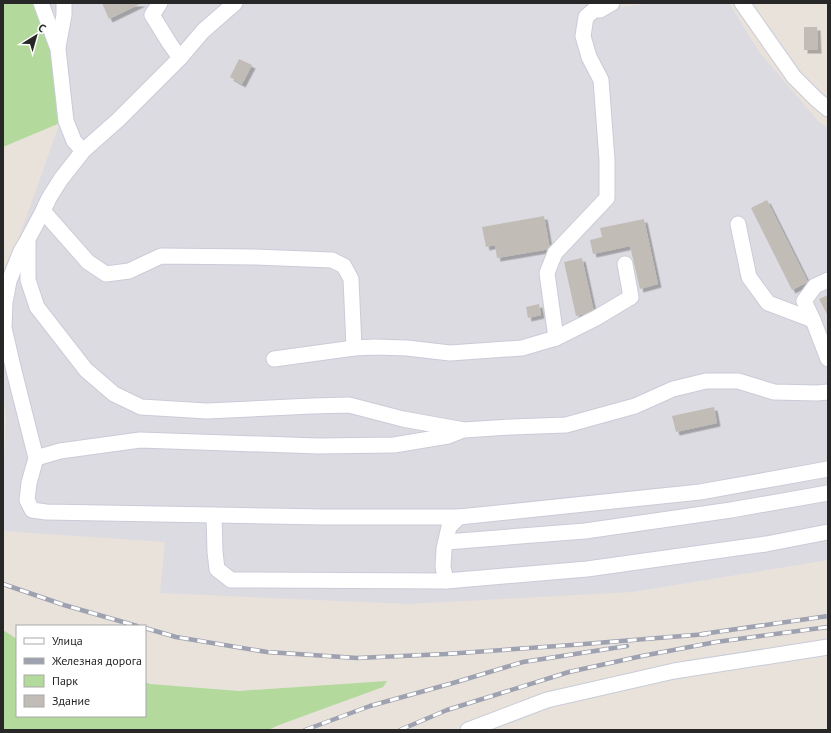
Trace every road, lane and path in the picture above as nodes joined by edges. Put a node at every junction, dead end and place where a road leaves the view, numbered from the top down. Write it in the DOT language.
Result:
graph roads {
  1 [pos="41,3"];
  2 [pos="64,3"];
  3 [pos="160,3"];
  4 [pos="235,3"];
  5 [pos="612,3"];
  6 [pos="742,3"];
  7 [pos="591,7"];
  8 [pos="58,49"];
  9 [pos="180,58"];
  10 [pos="828,109"];
  11 [pos="83,151"];
  12 [pos="43,211"];
  13 [pos="738,224"];
  14 [pos="28,239"];
  15 [pos="625,264"];
  16 [pos="828,280"];
  17 [pos="814,320"];
  18 [pos="556,338"];
  19 [pos="354,348"];
  20 [pos="274,358"];
  21 [pos="828,359"];
  22 [pos="828,392"];
  23 [pos="464,430"];
  24 [pos="36,458"];
  25 [pos="828,469"];
  26 [pos="828,493"];
  27 [pos="214,515"];
  28 [pos="459,517"];
  29 [pos="828,532"];
  30 [pos="446,542"];
  31 [pos="446,581"];
  32 [pos="828,647"];
  33 [pos="468,730"];
  1 -- 8 [label="street"];
  2 -- 8 [label="street"];
  3 -- 9 [label="street"];
  4 -- 9 [label="street"];
  5 -- 7 [label="street"];
  6 -- 10 [label="street"];
  7 -- 18 [label="street"];
  8 -- 11 [label="street"];
  9 -- 11 [label="street"];
  11 -- 12 [label="street"];
  12 -- 14 [label="street"];
  12 -- 19 [label="street"];
  13 -- 17 [label="street"];
  14 -- 23 [label="street"];
  14 -- 24 [label="street"];
  15 -- 18 [label="street"];
  16 -- 17 [label="street"];
  17 -- 21 [label="street"];
  18 -- 19 [label="street"];
  19 -- 20 [label="street"];
  22 -- 23 [label="street"];
  23 -- 24 [label="street"];
  24 -- 27 [label="street"];
  25 -- 28 [label="street"];
  26 -- 30 [label="street"];
  27 -- 28 [label="street"];
  27 -- 31 [label="street"];
  28 -- 30 [label="street"];
  29 -- 31 [label="street"];
  30 -- 31 [label="street"];
  32 -- 33 [label="street"];
}
